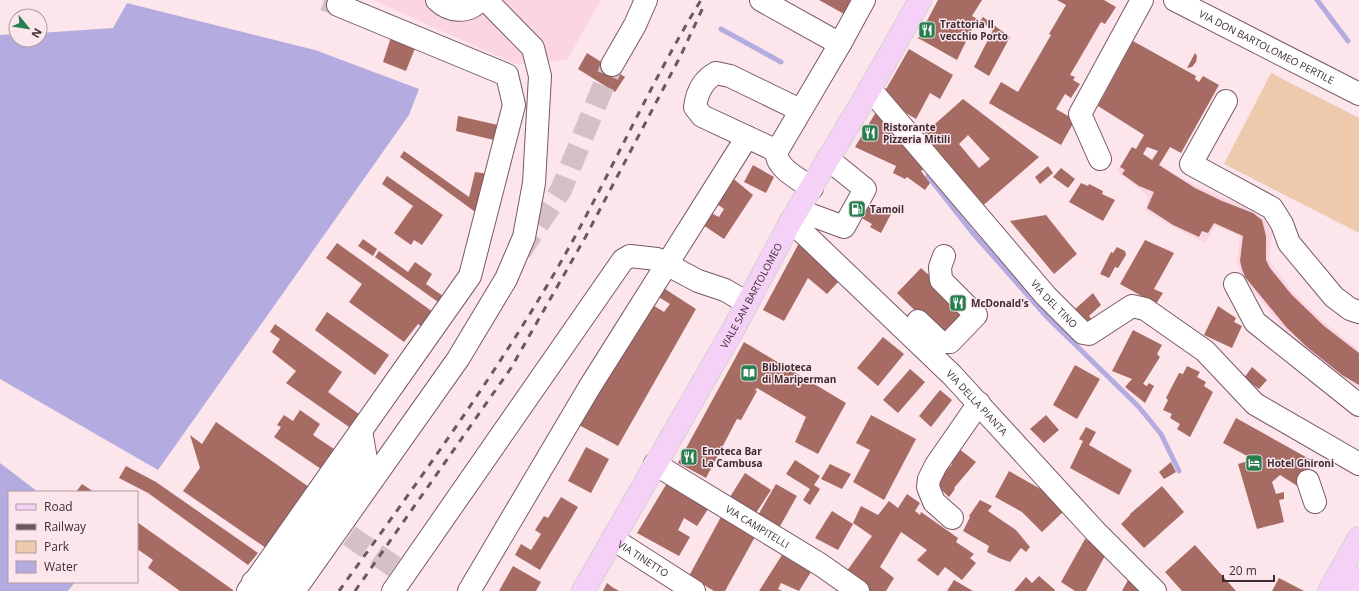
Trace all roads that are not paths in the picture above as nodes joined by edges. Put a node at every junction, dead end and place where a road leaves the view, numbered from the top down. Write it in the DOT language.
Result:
graph roads {
  1 [pos="437,0"];
  2 [pos="480,0"];
  3 [pos="486,0"];
  4 [pos="646,0"];
  5 [pos="761,0"];
  6 [pos="864,0"];
  7 [pos="920,0"];
  8 [pos="1142,0"];
  9 [pos="1175,0"];
  10 [pos="338,5"];
  11 [pos="840,44"];
  12 [pos="612,65"];
  13 [pos="870,89"];
  14 [pos="1359,94"];
  15 [pos="1226,101"];
  16 [pos="800,110"];
  17 [pos="747,137"];
  18 [pos="777,151"];
  19 [pos="828,159"];
  20 [pos="1100,159"];
  21 [pos="812,188"];
  22 [pos="795,215"];
  23 [pos="944,256"];
  24 [pos="667,265"];
  25 [pos="871,276"];
  26 [pos="1235,284"];
  27 [pos="747,303"];
  28 [pos="1359,312"];
  29 [pos="979,403"];
  30 [pos="1359,405"];
  31 [pos="655,464"];
  32 [pos="1359,464"];
  33 [pos="1308,481"];
  34 [pos="1315,502"];
  35 [pos="952,518"];
  36 [pos="1359,538"];
  37 [pos="613,539"];
  38 [pos="1359,578"];
  39 [pos="251,587"];
  40 [pos="294,591"];
  41 [pos="394,591"];
  42 [pos="470,591"];
  43 [pos="583,591"];
  44 [pos="694,591"];
  45 [pos="858,591"];
  46 [pos="1155,591"];
  47 [pos="1329,591"];
  48 [pos="1352,591"];
  1 -- 2 [label="street"];
  3 -- 40 [label="street"];
  4 -- 12 [label="street"];
  5 -- 11 [label="street"];
  6 -- 11 [label="street"];
  7 -- 13 [label="main road, VIALE SAN BARTOLOMEO"];
  8 -- 20 [label="street"];
  9 -- 14 [label="street, VIA DON BARTOLOMEO PERTILE"];
  10 -- 39 [label="street"];
  11 -- 16 [label="street"];
  13 -- 19 [label="main road, VIALE SAN BARTOLOMEO"];
  13 -- 32 [label="street, VIA DEL TINO"];
  15 -- 28 [label="street"];
  16 -- 17 [label="street"];
  16 -- 18 [label="street"];
  17 -- 18 [label="street"];
  17 -- 24 [label="street"];
  18 -- 21 [label="street"];
  19 -- 21 [label="main road, VIALE SAN BARTOLOMEO"];
  19 -- 22 [label="street"];
  21 -- 22 [label="main road, VIALE SAN BARTOLOMEO"];
  22 -- 27 [label="main road, VIALE SAN BARTOLOMEO"];
  22 -- 29 [label="street, VIA DELLA PIANTA"];
  23 -- 25 [label="street"];
  24 -- 27 [label="street"];
  24 -- 41 [label="street"];
  24 -- 42 [label="street"];
  26 -- 30 [label="street"];
  27 -- 31 [label="main road, VIALE SAN BARTOLOMEO"];
  29 -- 35 [label="street"];
  29 -- 46 [label="street, VIA DELLA PIANTA"];
  31 -- 37 [label="main road, VIALE SAN BARTOLOMEO"];
  31 -- 45 [label="street, VIA CAMPITELLI"];
  33 -- 34 [label="street"];
  36 -- 47 [label="main road"];
  37 -- 43 [label="main road, VIALE SAN BARTOLOMEO"];
  37 -- 44 [label="street, VIA TINETTO"];
  38 -- 48 [label="main road"];
}
